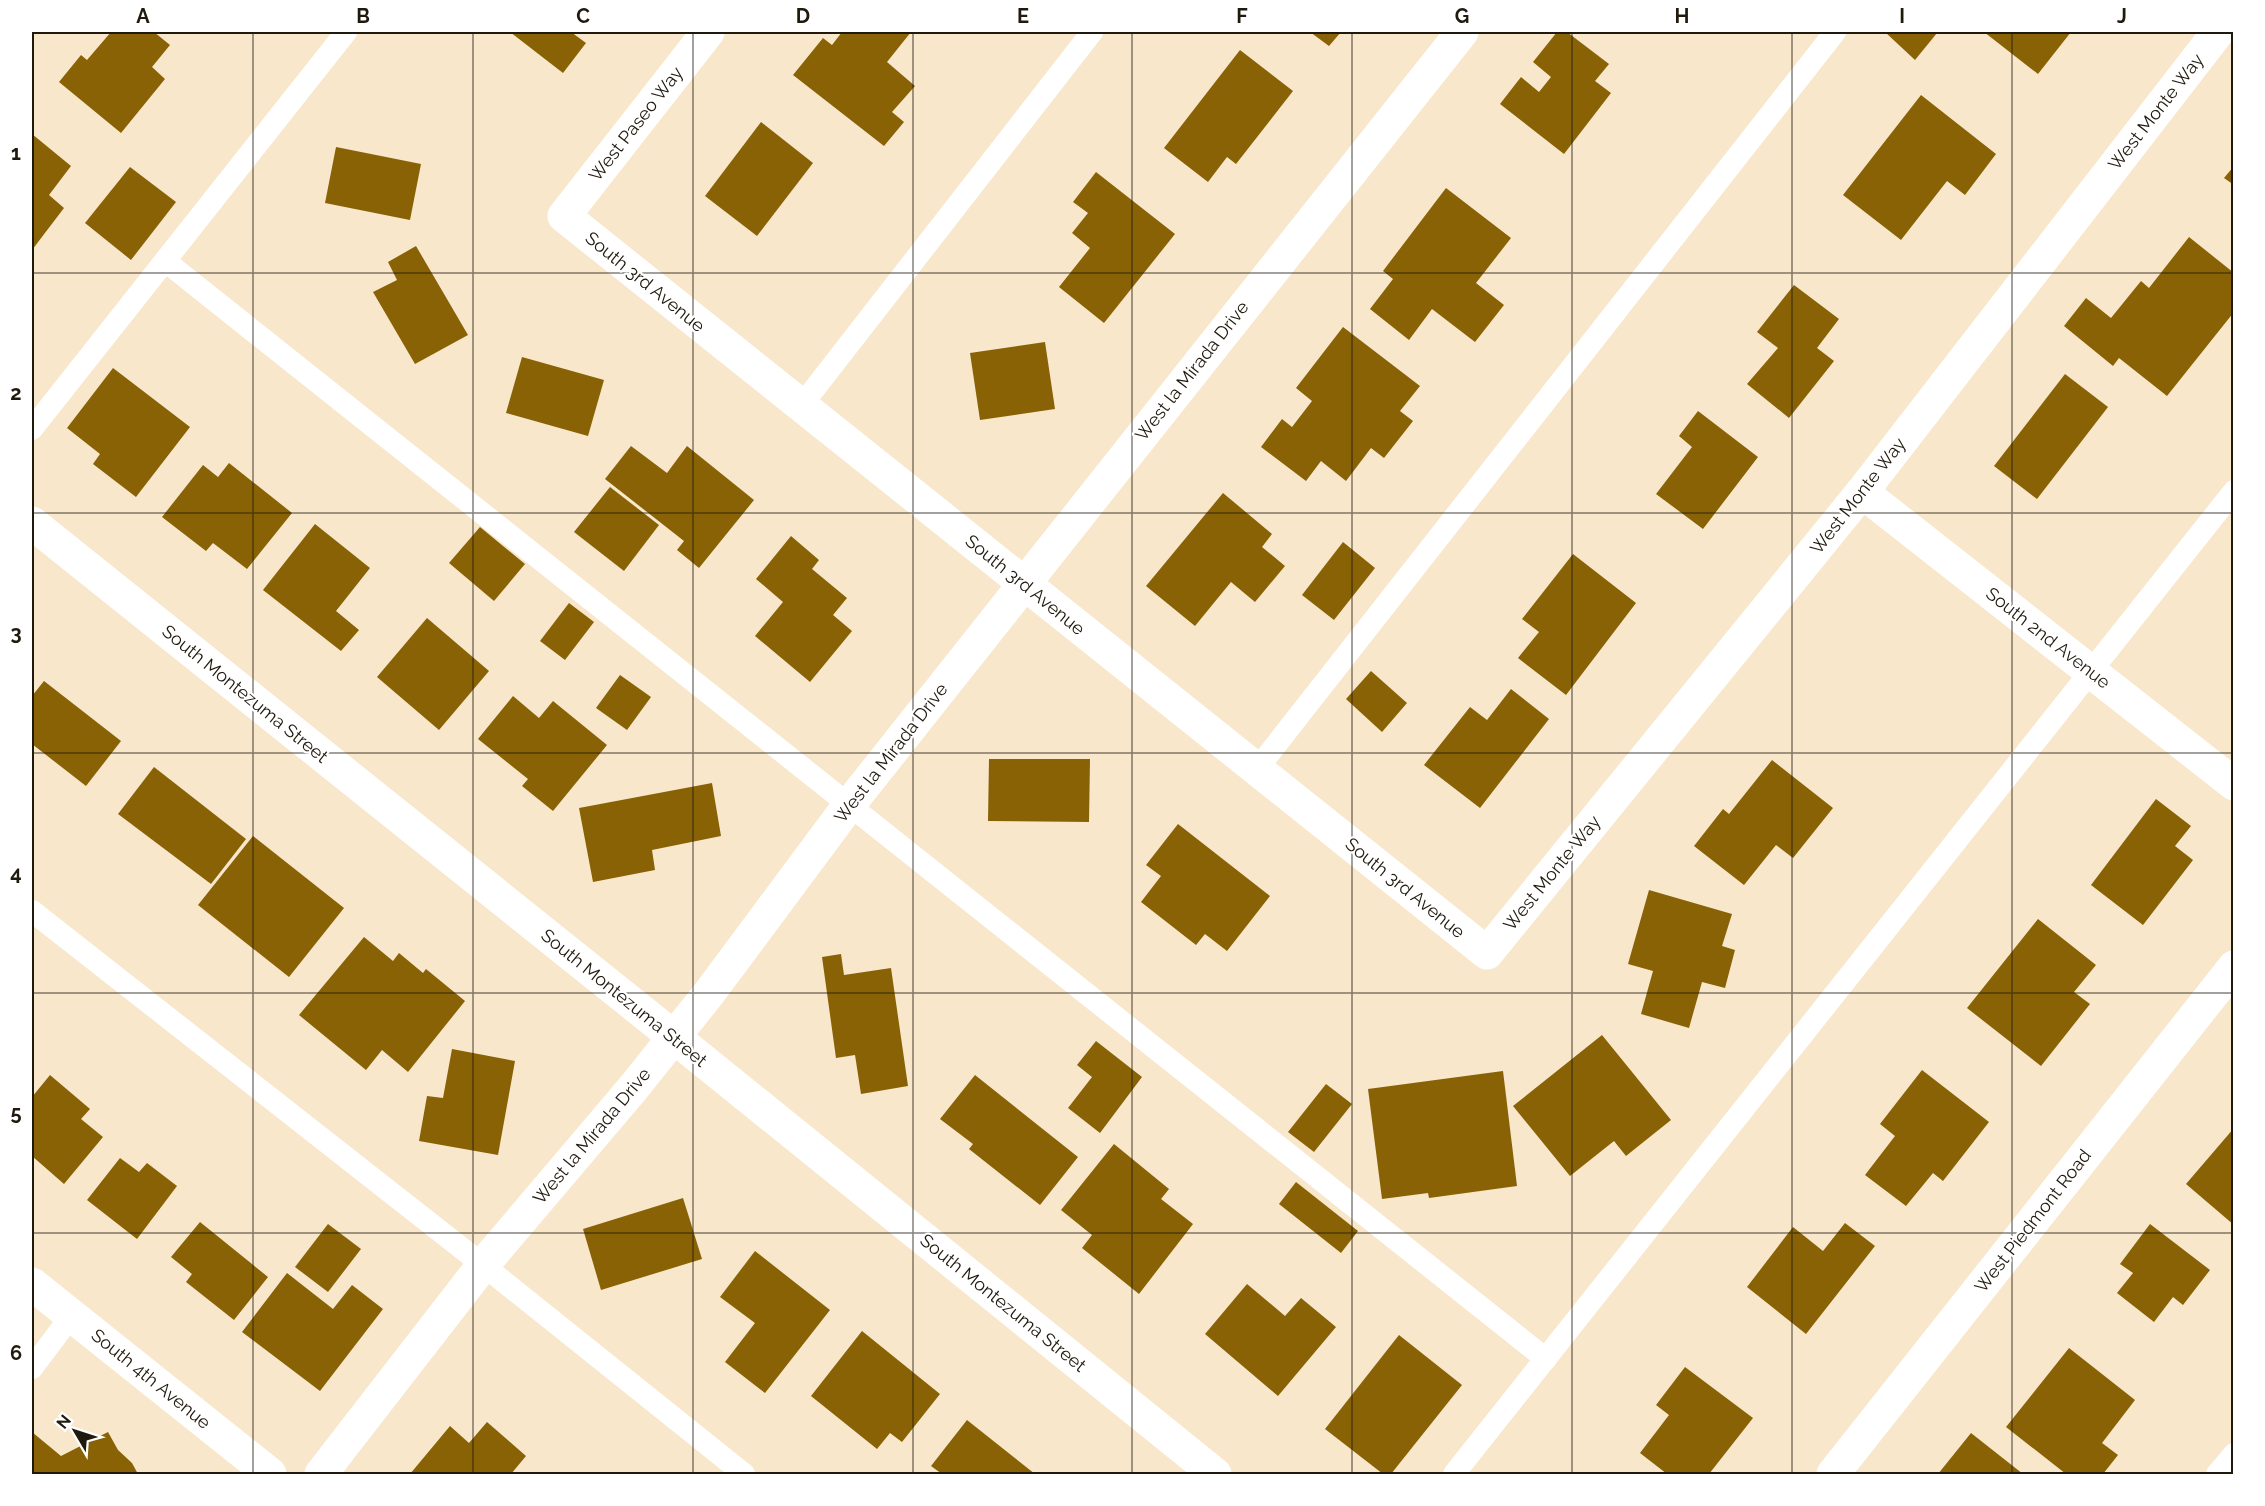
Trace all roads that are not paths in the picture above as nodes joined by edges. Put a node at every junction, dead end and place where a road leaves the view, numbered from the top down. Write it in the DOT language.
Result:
graph roads {
  1 [pos="346,32"];
  2 [pos="708,32"];
  3 [pos="1092,32"];
  4 [pos="1462,32"];
  5 [pos="1835,32"];
  6 [pos="2218,32"];
  7 [pos="564,216"];
  8 [pos="165,261"];
  9 [pos="801,405"];
  10 [pos="32,429"];
  11 [pos="2234,491"];
  12 [pos="1862,492"];
  13 [pos="32,523"];
  14 [pos="1024,584"];
  15 [pos="2091,671"];
  16 [pos="1257,769"];
  17 [pos="2234,784"];
  18 [pos="849,805"];
  19 [pos="32,911"];
  20 [pos="1487,953"];
  21 [pos="2234,967"];
  22 [pos="674,1037"];
  23 [pos="483,1265"];
  24 [pos="32,1284"];
  25 [pos="72,1315"];
  26 [pos="1546,1359"];
  27 [pos="32,1368"];
  28 [pos="2234,1454"];
  29 [pos="270,1474"];
  30 [pos="321,1474"];
  31 [pos="744,1474"];
  32 [pos="1215,1474"];
  33 [pos="1454,1474"];
  34 [pos="1833,1474"];
  35 [pos="2217,1474"];
  1 -- 8 [label="lane"];
  2 -- 7 [label="street, West Paseo Way"];
  3 -- 9 [label="lane"];
  4 -- 14 [label="street, West la Mirada Drive"];
  5 -- 16 [label="lane"];
  6 -- 12 [label="street, West Monte Way"];
  7 -- 9 [label="street, South 3rd Avenue"];
  8 -- 10 [label="lane"];
  8 -- 18 [label="lane"];
  9 -- 14 [label="street, South 3rd Avenue"];
  11 -- 15 [label="lane"];
  12 -- 15 [label="street, South 2nd Avenue"];
  12 -- 20 [label="street, West Monte Way"];
  13 -- 22 [label="street, South Montezuma Street"];
  14 -- 16 [label="street, South 3rd Avenue"];
  14 -- 18 [label="street, West la Mirada Drive"];
  15 -- 17 [label="street, South 2nd Avenue"];
  15 -- 26 [label="lane"];
  16 -- 20 [label="street, South 3rd Avenue"];
  18 -- 22 [label="street, West la Mirada Drive"];
  18 -- 26 [label="lane"];
  19 -- 23 [label="lane"];
  21 -- 34 [label="street, West Piedmont Road"];
  22 -- 23 [label="street, West la Mirada Drive"];
  22 -- 32 [label="street, South Montezuma Street"];
  23 -- 30 [label="street, West la Mirada Drive"];
  23 -- 31 [label="lane"];
  24 -- 25 [label="street, South 4th Avenue"];
  25 -- 27 [label="lane"];
  25 -- 29 [label="street, South 4th Avenue"];
  26 -- 33 [label="lane"];
  28 -- 35 [label="lane"];
}
